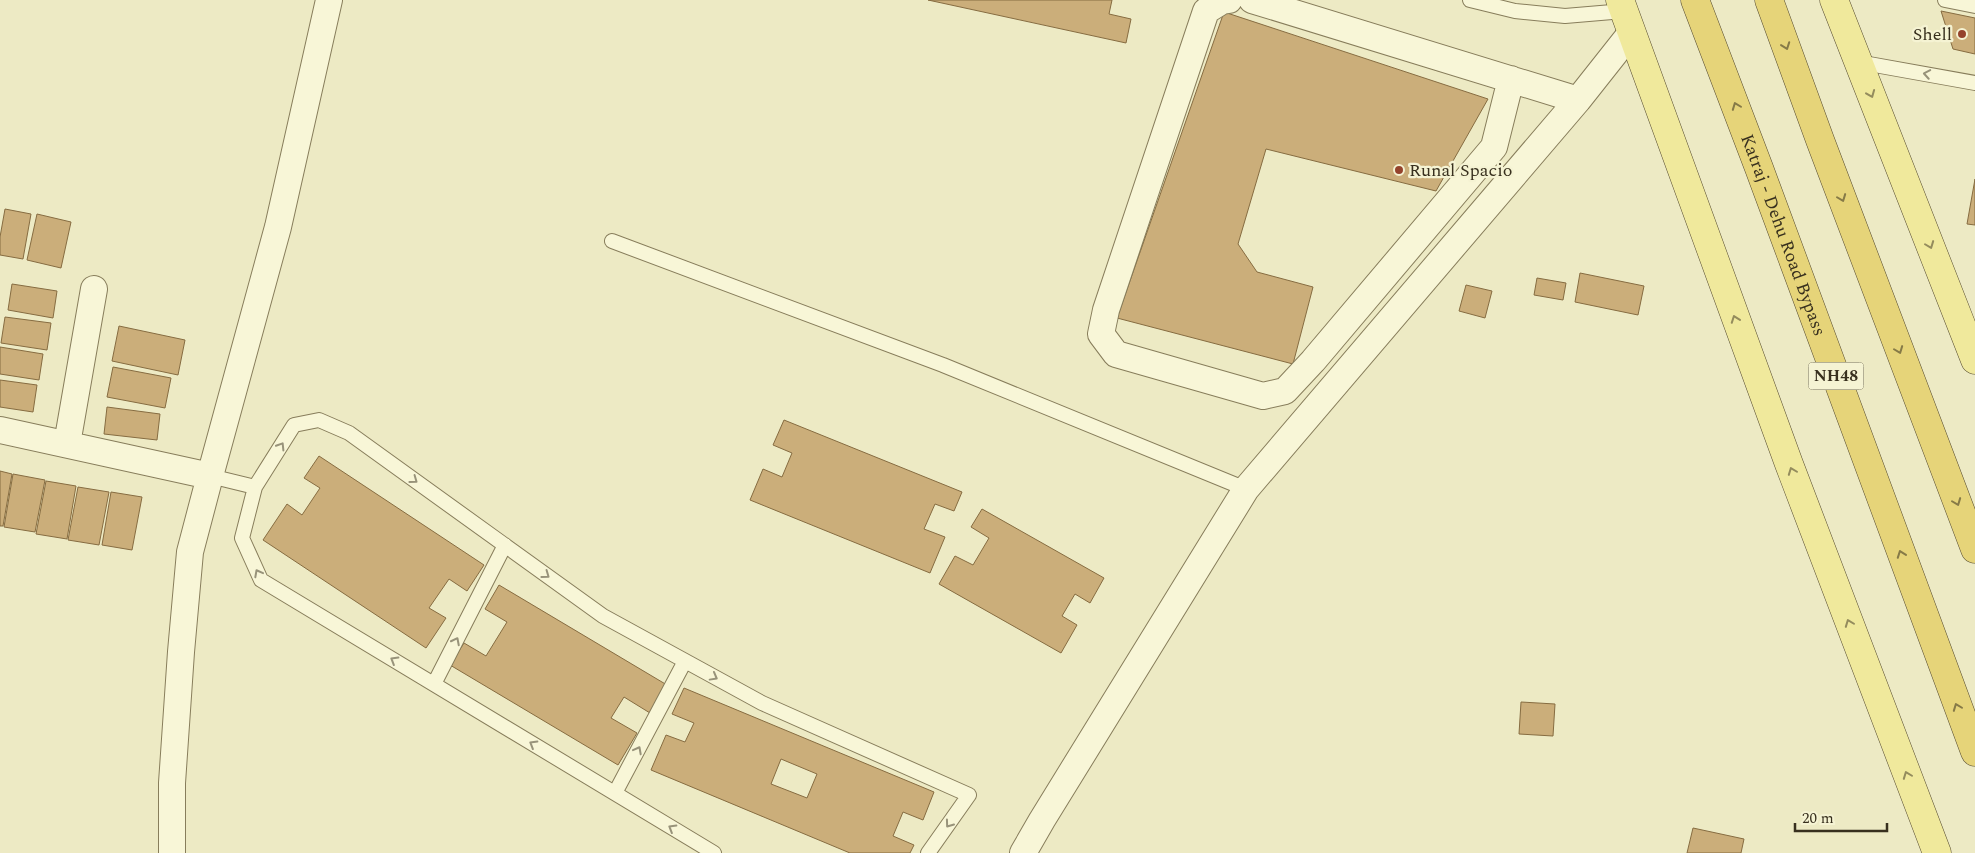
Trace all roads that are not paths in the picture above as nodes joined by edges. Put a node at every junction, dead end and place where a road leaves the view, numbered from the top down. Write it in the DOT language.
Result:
graph roads {
  1 [pos="329,0"];
  2 [pos="1229,0"];
  3 [pos="1252,0"];
  4 [pos="1470,0"];
  5 [pos="1695,0"];
  6 [pos="1769,0"];
  7 [pos="1834,0"];
  8 [pos="1945,0"];
  9 [pos="1975,6"];
  10 [pos="1625,15"];
  11 [pos="1858,62"];
  12 [pos="1511,79"];
  13 [pos="1975,83"];
  14 [pos="1578,100"];
  15 [pos="612,241"];
  16 [pos="94,289"];
  17 [pos="1972,344"];
  18 [pos="0,430"];
  19 [pos="67,444"];
  20 [pos="210,476"];
  21 [pos="255,488"];
  22 [pos="1246,490"];
  23 [pos="505,545"];
  24 [pos="1975,549"];
  25 [pos="685,661"];
  26 [pos="434,684"];
  27 [pos="1975,752"];
  28 [pos="615,793"];
  29 [pos="172,853"];
  30 [pos="714,853"];
  31 [pos="928,853"];
  32 [pos="1023,853"];
  33 [pos="1937,853"];
  1 -- 20 [label="street"];
  2 -- 12 [label="street"];
  3 -- 12 [label="street"];
  4 -- 10 [label="lane"];
  27 -- 5 [label="highway, Katraj - Dehu Road Bypass / NH48, one-way"];
  6 -- 24 [label="highway, one-way"];
  7 -- 11 [label="main road"];
  8 -- 9 [label="lane"];
  10 -- 14 [label="street"];
  33 -- 10 [label="main road, one-way"];
  13 -- 11 [label="lane, one-way"];
  11 -- 17 [label="main road, one-way"];
  12 -- 14 [label="street"];
  14 -- 22 [label="street"];
  15 -- 22 [label="lane"];
  16 -- 19 [label="street"];
  18 -- 19 [label="street"];
  19 -- 20 [label="street"];
  20 -- 21 [label="lane"];
  20 -- 29 [label="street"];
  21 -- 23 [label="lane, one-way"];
  26 -- 21 [label="lane, one-way"];
  22 -- 32 [label="street"];
  23 -- 25 [label="lane, one-way"];
  26 -- 23 [label="lane, one-way"];
  28 -- 25 [label="lane, one-way"];
  25 -- 31 [label="lane, one-way"];
  28 -- 26 [label="lane, one-way"];
  30 -- 28 [label="lane, one-way"];
}
